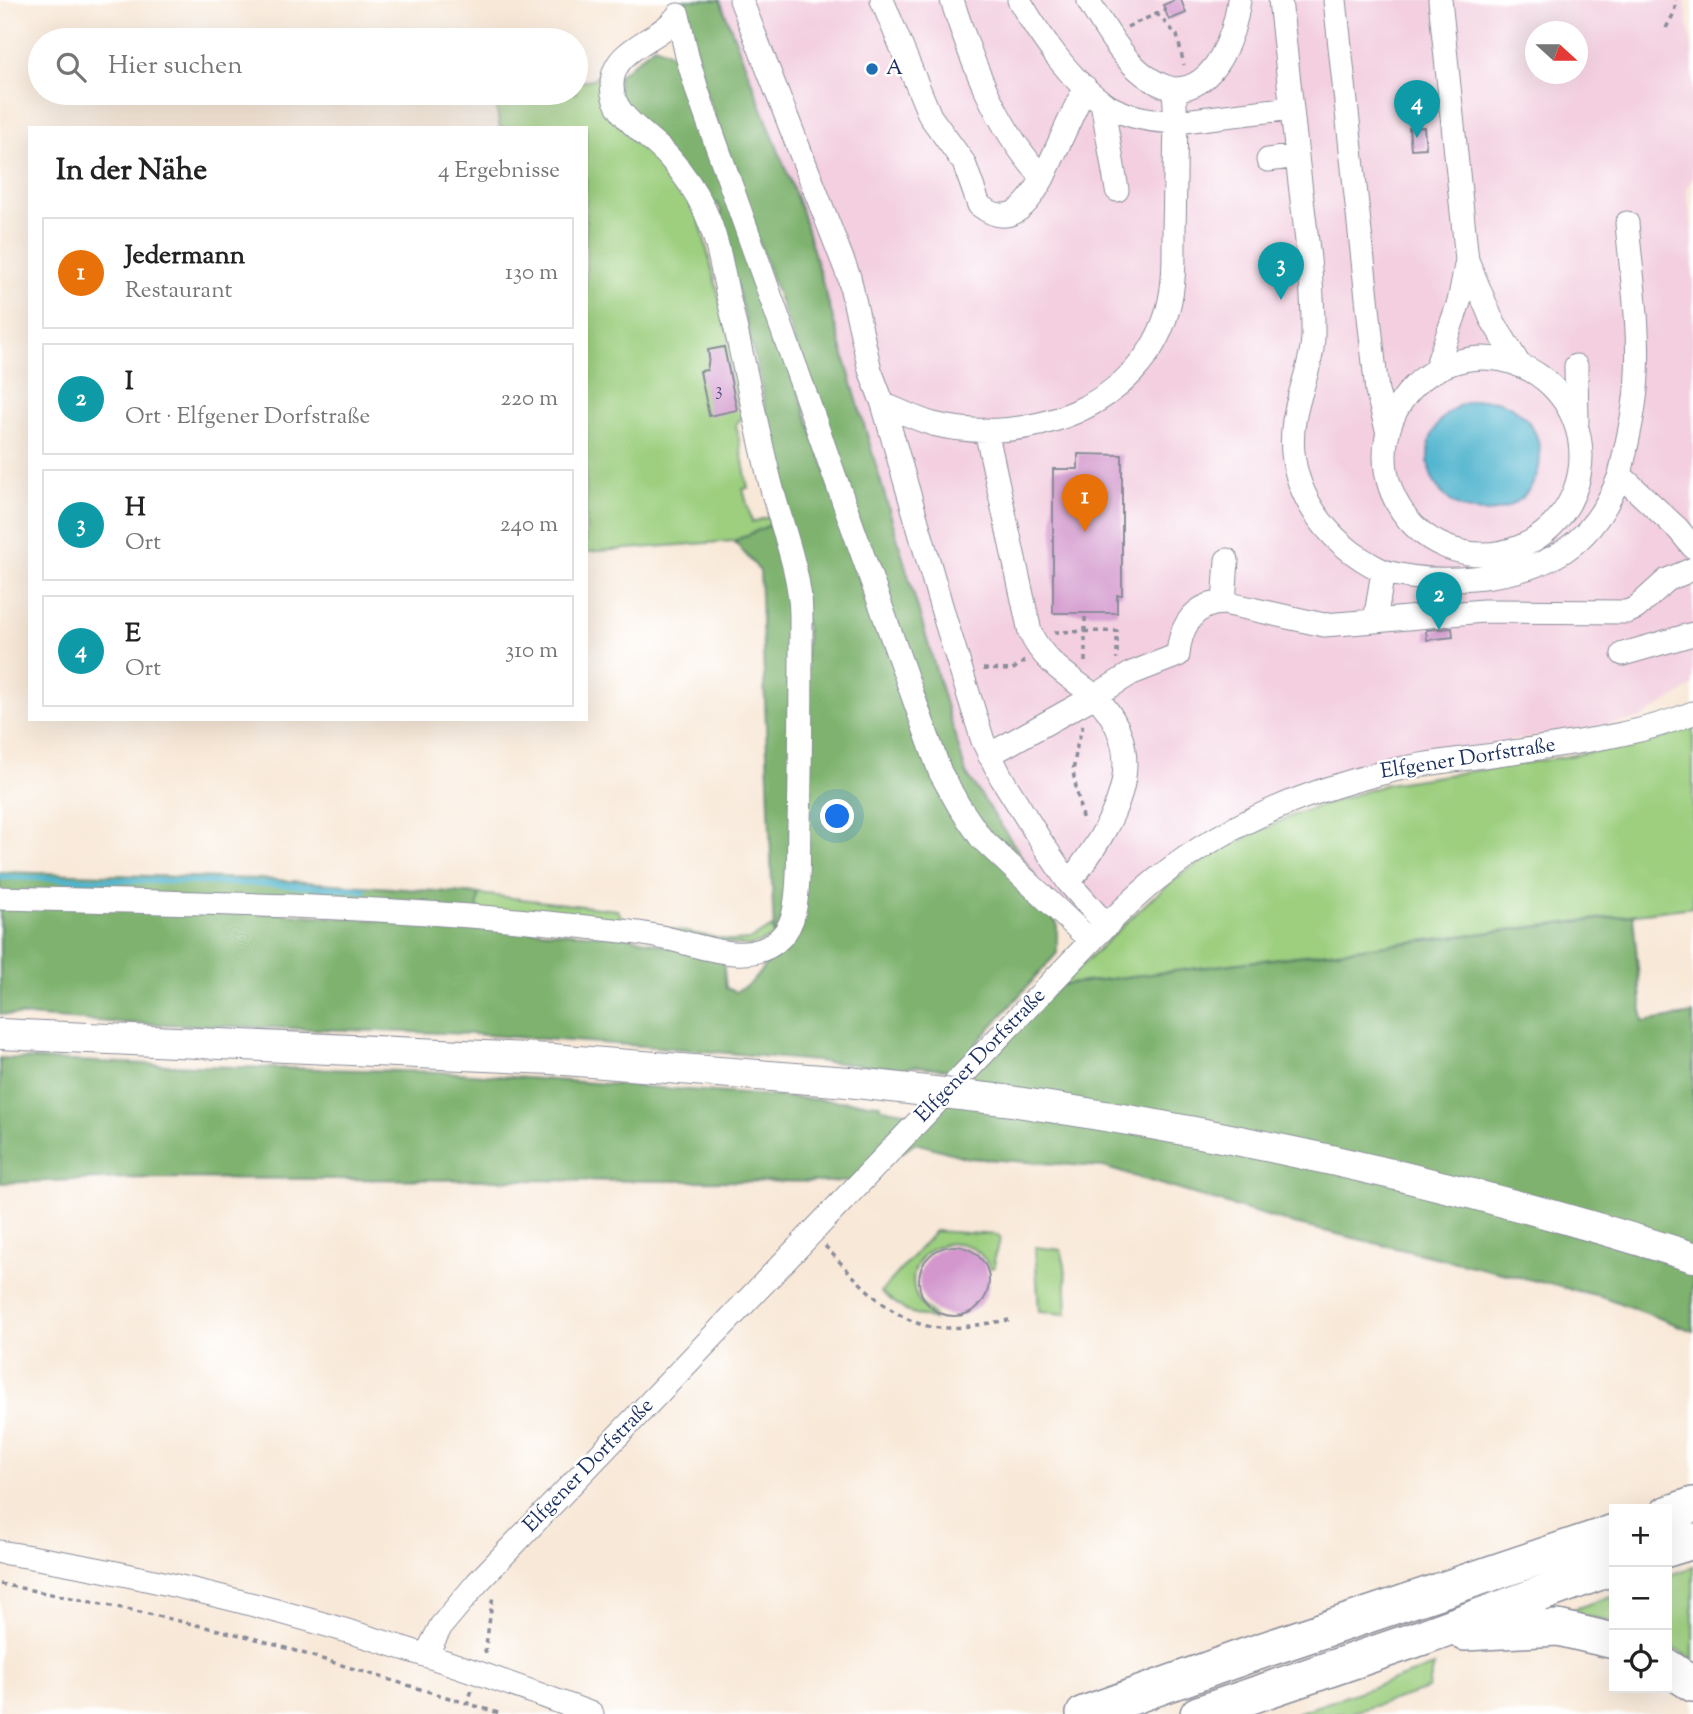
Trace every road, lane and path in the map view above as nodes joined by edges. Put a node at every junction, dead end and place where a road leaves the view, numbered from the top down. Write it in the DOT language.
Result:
graph roads {
  1 [pos="741,0"];
  2 [pos="882,0"];
  3 [pos="952,0"];
  4 [pos="1019,0"];
  5 [pos="1238,0"];
  6 [pos="1280,0"];
  7 [pos="1335,0"];
  8 [pos="1440,0"];
  9 [pos="1676,0"];
  10 [pos="1088,2"];
  11 [pos="1165,10"];
  12 [pos="1156,13"];
  13 [pos="1666,27"];
  14 [pos="1109,34"];
  15 [pos="1181,88"];
  16 [pos="1093,94"];
  17 [pos="1292,108"];
  18 [pos="1176,122"];
  19 [pos="1297,156"];
  20 [pos="1268,160"];
  21 [pos="1042,178"];
  22 [pos="1117,190"];
  23 [pos="1627,223"];
  24 [pos="1468,260"];
  25 [pos="1520,366"];
  26 [pos="1576,366"];
  27 [pos="1435,371"];
  28 [pos="883,404"];
  29 [pos="986,430"];
  30 [pos="1577,432"];
  31 [pos="1388,433"];
  32 [pos="1620,475"];
  33 [pos="1693,547"];
  34 [pos="1227,560"];
  35 [pos="1693,569"];
  36 [pos="1382,570"];
  37 [pos="1224,603"];
  38 [pos="1085,617"];
  39 [pos="1375,621"];
  40 [pos="1693,634"];
  41 [pos="1623,654"];
  42 [pos="1095,696"];
  43 [pos="1693,713"];
  44 [pos="989,755"];
  45 [pos="1082,830"];
  46 [pos="1069,883"];
  47 [pos="0,898"];
  48 [pos="1099,934"];
  49 [pos="0,1034"];
  50 [pos="811,1232"];
  51 [pos="1693,1257"];
  52 [pos="1009,1320"];
  53 [pos="1693,1506"];
  54 [pos="1672,1512"];
  55 [pos="1609,1534"];
  56 [pos="1693,1541"];
  57 [pos="1672,1547"];
  58 [pos="0,1552"];
  59 [pos="502,1556"];
  60 [pos="1609,1569"];
  61 [pos="0,1584"];
  62 [pos="1426,1636"];
  63 [pos="1609,1641"];
  64 [pos="426,1655"];
  65 [pos="1672,1670"];
  66 [pos="479,1672"];
  67 [pos="1693,1684"];
  68 [pos="467,1705"];
  69 [pos="502,1714"];
  70 [pos="592,1714"];
  71 [pos="1084,1714"];
  72 [pos="1198,1714"];
  1 -- 28 [label="street"];
  2 -- 21 [label="street"];
  3 -- 21 [label="street"];
  4 -- 16 [label="street"];
  5 -- 15 [label="street"];
  6 -- 17 [label="street"];
  7 -- 31 [label="street"];
  8 -- 24 [label="street"];
  9 -- 13 [label="path"];
  10 -- 14 [label="street"];
  11 -- 12 [label="path"];
  12 -- 14 [label="path"];
  12 -- 15 [label="path"];
  14 -- 15 [label="street"];
  15 -- 18 [label="street"];
  16 -- 18 [label="street"];
  16 -- 21 [label="street"];
  16 -- 22 [label="street"];
  17 -- 18 [label="street"];
  17 -- 19 [label="street"];
  18 -- 29 [label="street"];
  19 -- 20 [label="street"];
  19 -- 36 [label="street"];
  23 -- 32 [label="street"];
  24 -- 25 [label="street"];
  24 -- 27 [label="street"];
  25 -- 27 [label="street"];
  25 -- 30 [label="street"];
  26 -- 30 [label="street"];
  27 -- 31 [label="street"];
  28 -- 29 [label="street"];
  28 -- 44 [label="street"];
  29 -- 42 [label="street"];
  30 -- 31 [label="street"];
  32 -- 33 [label="street"];
  32 -- 36 [label="street"];
  34 -- 37 [label="street"];
  35 -- 39 [label="street"];
  36 -- 39 [label="street"];
  37 -- 39 [label="street"];
  37 -- 42 [label="street"];
  38 -- 42 [label="path"];
  40 -- 41 [label="street"];
  42 -- 44 [label="street"];
  42 -- 45 [label="path"];
  42 -- 46 [label="street"];
  43 -- 48 [label="street, Elfgener Dorfstraße"];
  44 -- 46 [label="street"];
  46 -- 48 [label="street"];
  47 -- 48 [label="street"];
  48 -- 50 [label="street, Elfgener Dorfstraße"];
  49 -- 51 [label="main road, bridge"];
  50 -- 52 [label="path"];
  50 -- 59 [label="street, Elfgener Dorfstraße"];
  53 -- 54 [label="highway"];
  55 -- 71 [label="highway"];
  56 -- 57 [label="highway"];
  58 -- 64 [label="street"];
  59 -- 64 [label="street, Elfgener Dorfstraße"];
  59 -- 66 [label="path"];
  60 -- 62 [label="highway"];
  61 -- 68 [label="path"];
  62 -- 63 [label="highway"];
  62 -- 72 [label="highway"];
  64 -- 66 [label="street"];
  65 -- 67 [label="highway"];
  66 -- 68 [label="path"];
  66 -- 70 [label="street"];
  68 -- 69 [label="path"];
}
